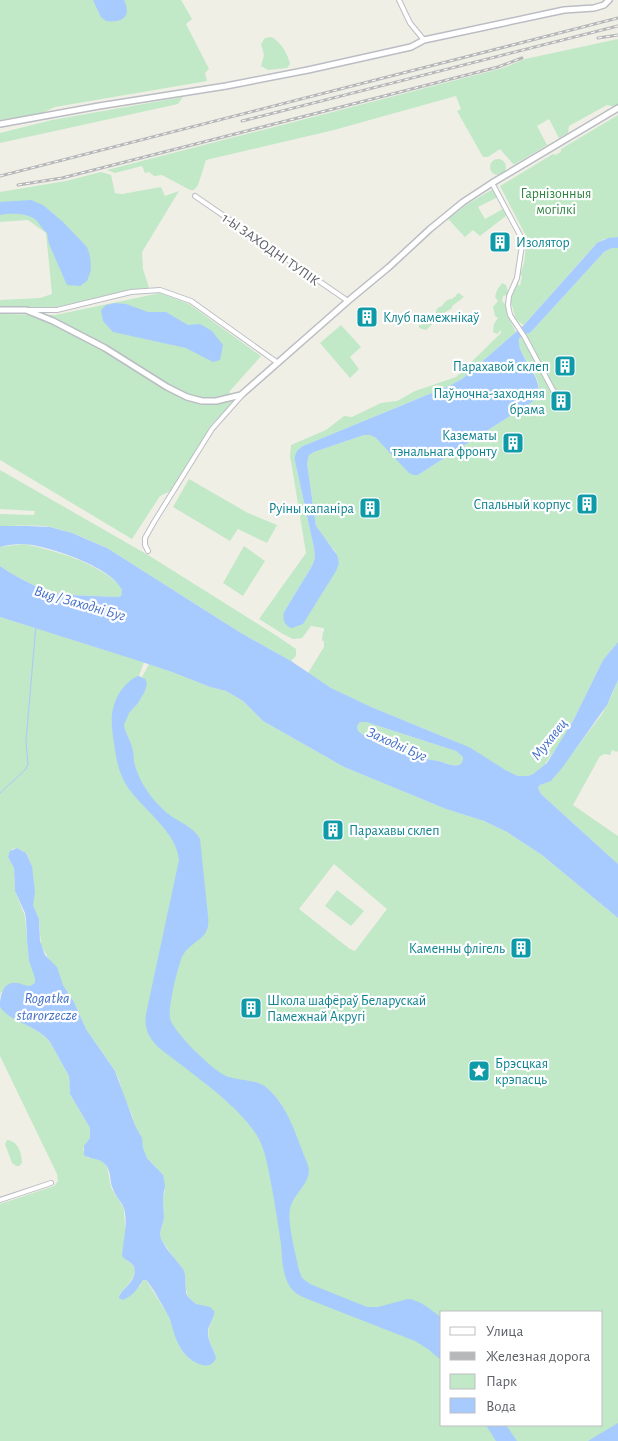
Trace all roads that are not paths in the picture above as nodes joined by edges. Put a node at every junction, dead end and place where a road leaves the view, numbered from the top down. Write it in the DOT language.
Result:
graph roads {
  1 [pos="399,0"];
  2 [pos="609,0"];
  3 [pos="424,40"];
  4 [pos="618,108"];
  5 [pos="0,124"];
  6 [pos="492,183"];
  7 [pos="195,196"];
  8 [pos="348,301"];
  9 [pos="0,310"];
  10 [pos="26,310"];
  11 [pos="57,310"];
  12 [pos="53,321"];
  13 [pos="278,363"];
  14 [pos="244,392"];
  15 [pos="555,394"];
  16 [pos="148,551"];
  17 [pos="51,1183"];
  18 [pos="0,1200"];
  1 -- 3 [label="street"];
  2 -- 3 [label="main road"];
  3 -- 5 [label="main road"];
  4 -- 6 [label="main road"];
  6 -- 8 [label="main road"];
  6 -- 15 [label="street"];
  7 -- 8 [label="street, 1-Ы ЗАХОДНІ ТУПІК"];
  8 -- 13 [label="main road"];
  9 -- 10 [label="main road"];
  10 -- 11 [label="street"];
  10 -- 12 [label="main road"];
  11 -- 12 [label="street"];
  11 -- 13 [label="street"];
  12 -- 14 [label="main road"];
  13 -- 14 [label="main road"];
  14 -- 16 [label="street"];
  17 -- 18 [label="street"];
}
